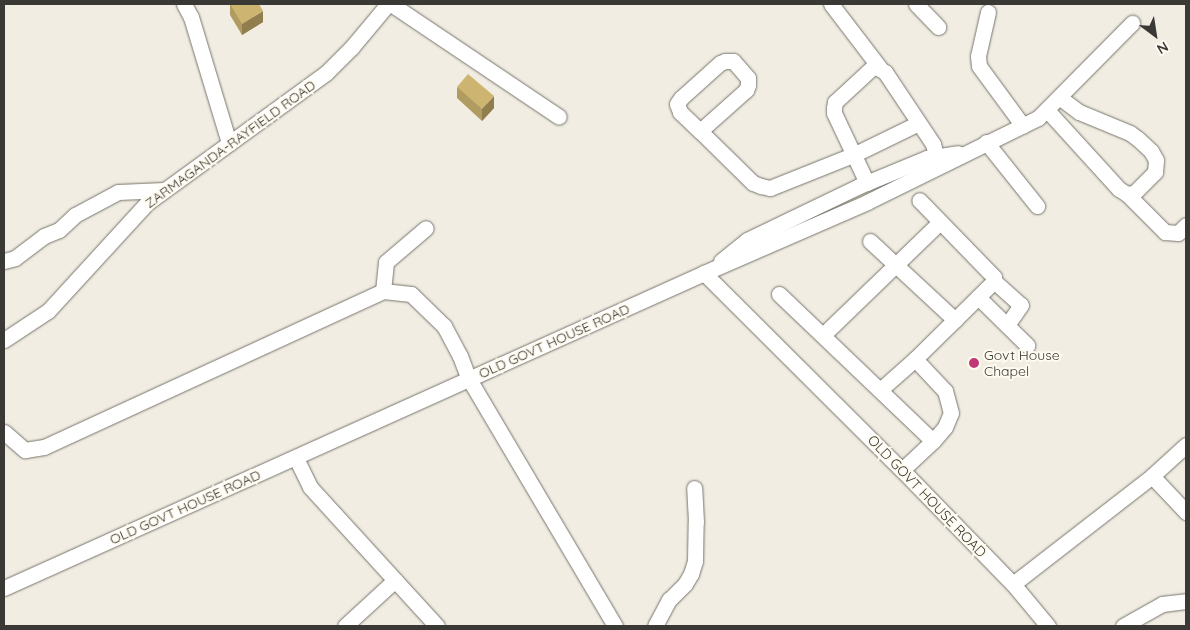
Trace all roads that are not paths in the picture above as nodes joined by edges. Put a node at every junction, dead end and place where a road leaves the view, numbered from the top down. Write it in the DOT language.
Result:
graph roads {
  1 [pos="184,4"];
  2 [pos="390,4"];
  3 [pos="916,4"];
  4 [pos="840,7"];
  5 [pos="988,12"];
  6 [pos="1132,23"];
  7 [pos="938,27"];
  8 [pos="880,68"];
  9 [pos="1059,97"];
  10 [pos="1047,110"];
  11 [pos="1079,112"];
  12 [pos="559,117"];
  13 [pos="919,123"];
  14 [pos="1023,126"];
  15 [pos="1063,128"];
  16 [pos="700,131"];
  17 [pos="986,142"];
  18 [pos="229,143"];
  19 [pos="963,153"];
  20 [pos="853,155"];
  21 [pos="936,155"];
  22 [pos="867,183"];
  23 [pos="165,190"];
  24 [pos="843,194"];
  25 [pos="1127,194"];
  26 [pos="919,200"];
  27 [pos="1037,206"];
  28 [pos="850,210"];
  29 [pos="939,222"];
  30 [pos="1186,226"];
  31 [pos="426,228"];
  32 [pos="870,241"];
  33 [pos="4,261"];
  34 [pos="896,265"];
  35 [pos="709,271"];
  36 [pos="994,281"];
  37 [pos="383,291"];
  38 [pos="779,294"];
  39 [pos="978,297"];
  40 [pos="954,320"];
  41 [pos="1007,325"];
  42 [pos="823,336"];
  43 [pos="4,340"];
  44 [pos="1028,345"];
  45 [pos="915,359"];
  46 [pos="469,379"];
  47 [pos="880,390"];
  48 [pos="4,432"];
  49 [pos="933,441"];
  50 [pos="1186,445"];
  51 [pos="296,458"];
  52 [pos="902,470"];
  53 [pos="1152,476"];
  54 [pos="694,488"];
  55 [pos="1186,512"];
  56 [pos="395,580"];
  57 [pos="1012,584"];
  58 [pos="4,588"];
  59 [pos="1186,601"];
  60 [pos="345,626"];
  61 [pos="437,626"];
  62 [pos="615,626"];
  63 [pos="655,626"];
  64 [pos="1048,626"];
  65 [pos="1123,626"];
  1 -- 18 [label="street"];
  2 -- 12 [label="street"];
  2 -- 18 [label="street, ZARMAGANDA-RAYFIELD ROAD"];
  3 -- 7 [label="street"];
  4 -- 8 [label="street"];
  5 -- 14 [label="street"];
  6 -- 9 [label="street"];
  8 -- 13 [label="street"];
  8 -- 20 [label="street"];
  9 -- 10 [label="street"];
  9 -- 11 [label="street"];
  10 -- 14 [label="street"];
  10 -- 15 [label="street"];
  11 -- 15 [label="street"];
  11 -- 25 [label="street"];
  13 -- 20 [label="street"];
  13 -- 21 [label="street"];
  14 -- 17 [label="street"];
  15 -- 25 [label="street"];
  16 -- 16 [label="street"];
  16 -- 20 [label="street"];
  17 -- 19 [label="street"];
  17 -- 27 [label="street"];
  18 -- 23 [label="street, ZARMAGANDA-RAYFIELD ROAD"];
  19 -- 21 [label="street"];
  19 -- 28 [label="street"];
  20 -- 22 [label="street"];
  21 -- 22 [label="street"];
  22 -- 24 [label="street"];
  23 -- 33 [label="street"];
  23 -- 43 [label="street, ZARMAGANDA-RAYFIELD ROAD"];
  24 -- 28 [label="street"];
  24 -- 35 [label="street"];
  25 -- 30 [label="street"];
  26 -- 29 [label="street"];
  28 -- 35 [label="street"];
  29 -- 34 [label="street"];
  29 -- 36 [label="street"];
  31 -- 37 [label="street"];
  32 -- 34 [label="street"];
  34 -- 40 [label="street"];
  34 -- 42 [label="street"];
  35 -- 46 [label="street, OLD GOVT HOUSE ROAD"];
  35 -- 52 [label="street, OLD GOVT HOUSE ROAD"];
  36 -- 39 [label="street"];
  36 -- 41 [label="street"];
  37 -- 46 [label="street"];
  37 -- 48 [label="street"];
  38 -- 42 [label="street"];
  39 -- 40 [label="street"];
  39 -- 41 [label="street"];
  40 -- 45 [label="street"];
  41 -- 44 [label="street"];
  42 -- 47 [label="street"];
  45 -- 47 [label="street"];
  45 -- 49 [label="street"];
  46 -- 51 [label="street, OLD GOVT HOUSE ROAD"];
  46 -- 62 [label="street"];
  47 -- 49 [label="street"];
  49 -- 52 [label="street"];
  50 -- 53 [label="street"];
  51 -- 56 [label="street"];
  51 -- 58 [label="street, OLD GOVT HOUSE ROAD"];
  52 -- 57 [label="street, OLD GOVT HOUSE ROAD"];
  53 -- 55 [label="street"];
  53 -- 57 [label="street"];
  54 -- 63 [label="street"];
  56 -- 60 [label="street"];
  56 -- 61 [label="street"];
  57 -- 64 [label="street, OLD GOVT HOUSE ROAD"];
  59 -- 65 [label="street"];
}
